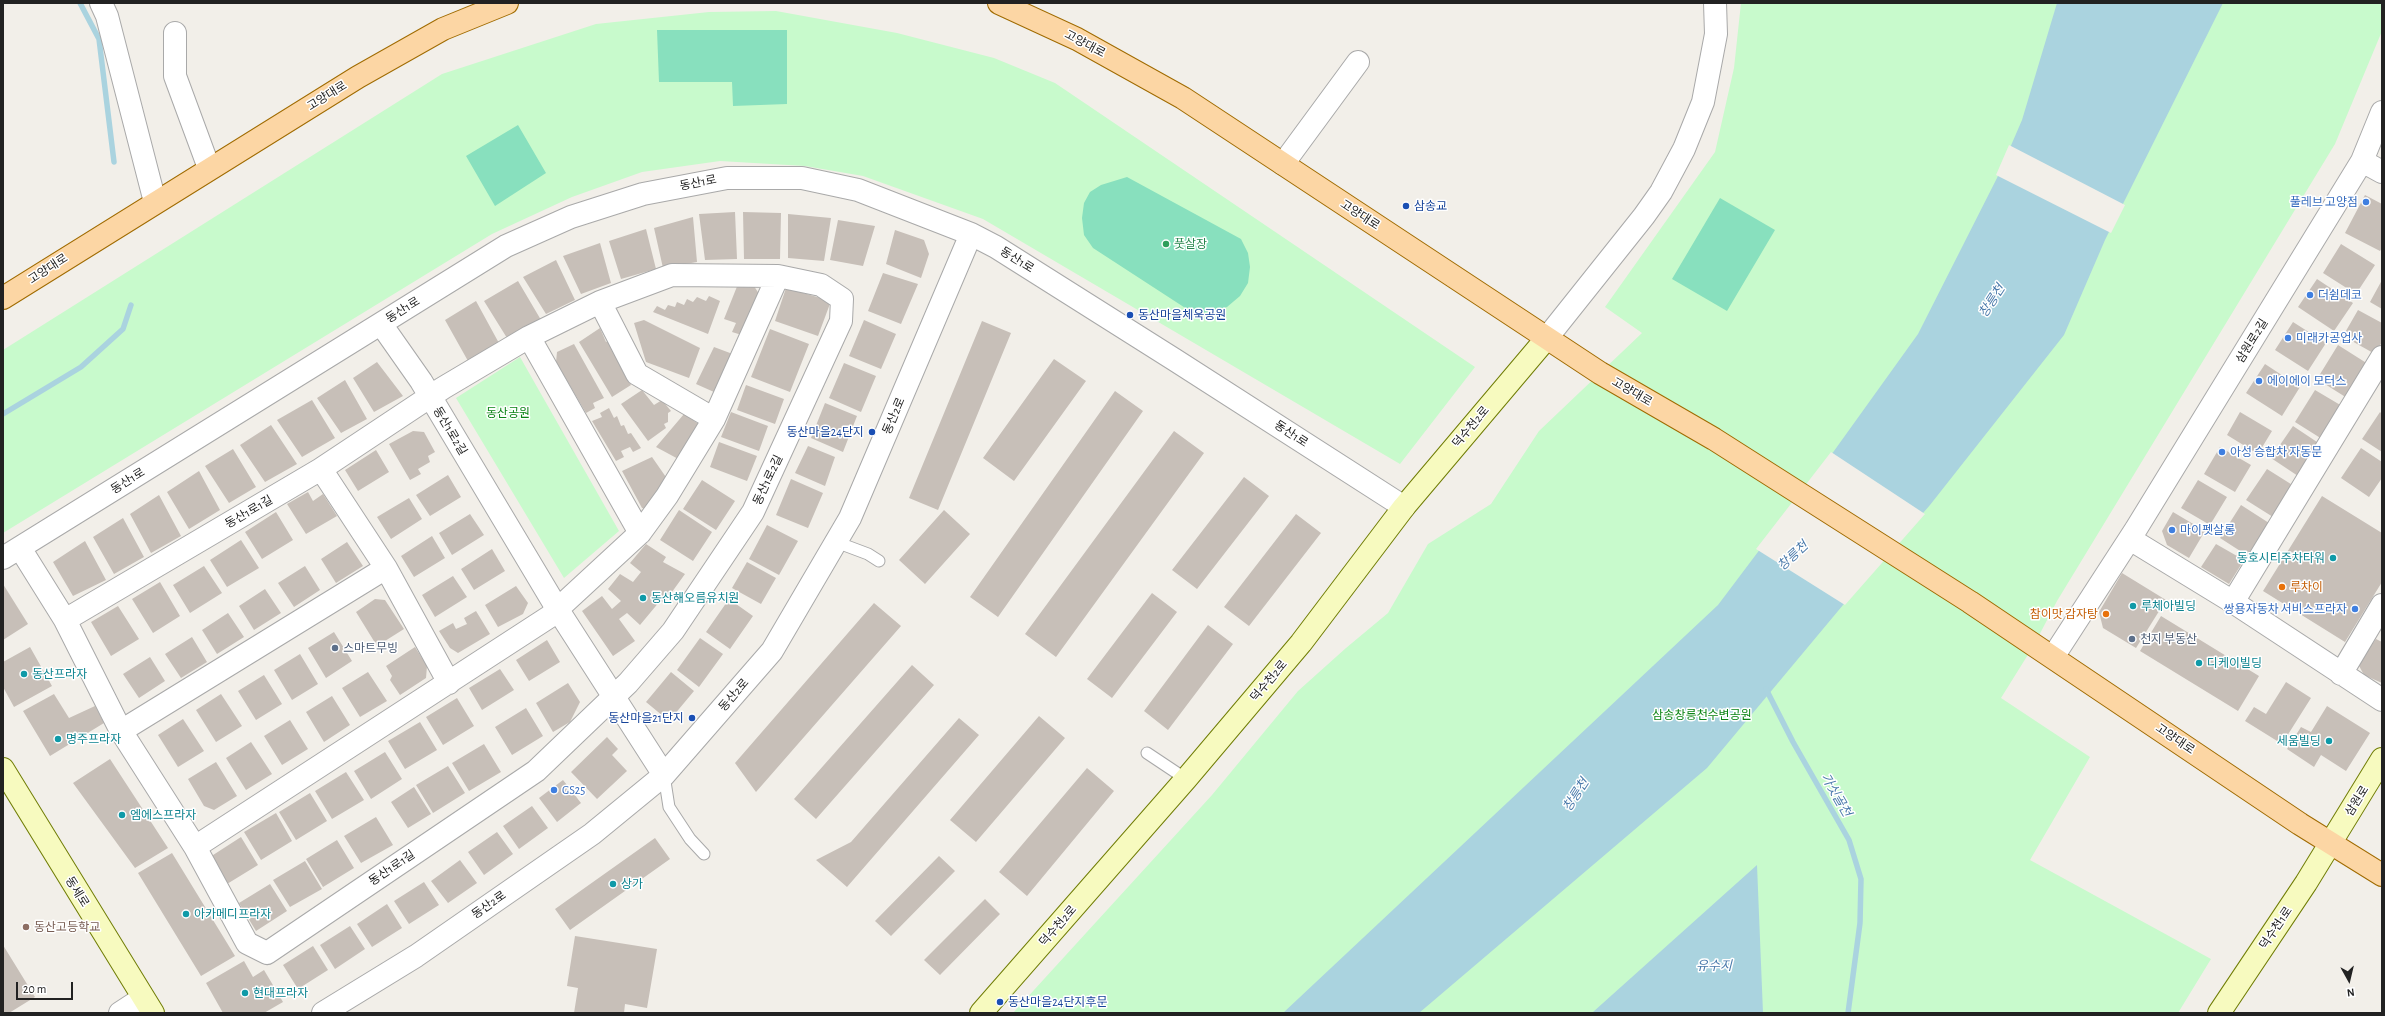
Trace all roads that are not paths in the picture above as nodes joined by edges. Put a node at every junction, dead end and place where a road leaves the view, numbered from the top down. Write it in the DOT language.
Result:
graph roads {
  1 [pos="101,3"];
  2 [pos="507,3"];
  3 [pos="1000,3"];
  4 [pos="1715,3"];
  5 [pos="175,34"];
  6 [pos="1358,62"];
  7 [pos="2382,112"];
  8 [pos="2362,161"];
  9 [pos="1283,164"];
  10 [pos="209,168"];
  11 [pos="2382,172"];
  12 [pos="155,202"];
  13 [pos="971,234"];
  14 [pos="778,276"];
  15 [pos="3,298"];
  16 [pos="600,302"];
  17 [pos="382,324"];
  18 [pos="528,337"];
  19 [pos="1546,339"];
  20 [pos="2382,357"];
  21 [pos="429,396"];
  22 [pos="714,419"];
  23 [pos="321,469"];
  24 [pos="1404,507"];
  25 [pos="640,533"];
  26 [pos="2130,539"];
  27 [pos="836,542"];
  28 [pos="11,553"];
  29 [pos="879,561"];
  30 [pos="386,568"];
  31 [pos="2233,602"];
  32 [pos="2382,605"];
  33 [pos="558,610"];
  34 [pos="65,620"];
  35 [pos="2053,657"];
  36 [pos="2341,674"];
  37 [pos="449,683"];
  38 [pos="614,695"];
  39 [pos="2382,700"];
  40 [pos="121,731"];
  41 [pos="1147,753"];
  42 [pos="2382,759"];
  43 [pos="3,769"];
  44 [pos="664,775"];
  45 [pos="1186,779"];
  46 [pos="2331,842"];
  47 [pos="195,848"];
  48 [pos="704,854"];
  49 [pos="2382,875"];
  50 [pos="148,1006"];
  51 [pos="120,1013"];
  52 [pos="323,1013"];
  53 [pos="981,1013"];
  54 [pos="2219,1013"];
  1 -- 12 [label="street"];
  2 -- 10 [label="main road, 고양대로"];
  3 -- 9 [label="main road, 고양대로"];
  4 -- 19 [label="street"];
  5 -- 10 [label="street"];
  6 -- 9 [label="street"];
  7 -- 8 [label="street, 삼원로2길"];
  8 -- 11 [label="street"];
  8 -- 26 [label="street, 삼원로2길"];
  9 -- 19 [label="main road, 고양대로"];
  10 -- 12 [label="main road, 고양대로"];
  12 -- 15 [label="main road, 고양대로"];
  13 -- 17 [label="street, 동산1로"];
  13 -- 24 [label="street, 동산1로"];
  13 -- 27 [label="street, 동산2로"];
  14 -- 16 [label="street, 동산1로2길"];
  14 -- 22 [label="street"];
  14 -- 38 [label="street, 동산1로2길"];
  16 -- 18 [label="street, 동산1로2길"];
  16 -- 22 [label="street"];
  17 -- 21 [label="street, 동산1로2길"];
  17 -- 28 [label="street, 동산1로"];
  18 -- 21 [label="street, 동산1로2길"];
  18 -- 25 [label="street"];
  19 -- 24 [label="street, 덕수천2로"];
  19 -- 35 [label="main road, 고양대로"];
  20 -- 31 [label="street"];
  21 -- 23 [label="street, 동산1로1길"];
  21 -- 33 [label="street, 동산1로2길"];
  22 -- 25 [label="street"];
  23 -- 30 [label="street"];
  23 -- 34 [label="street, 동산1로1길"];
  24 -- 45 [label="street, 덕수천2로"];
  25 -- 33 [label="street"];
  26 -- 31 [label="street"];
  26 -- 35 [label="street, 삼원로2길"];
  27 -- 29 [label="lane"];
  27 -- 44 [label="street, 동산2로"];
  28 -- 34 [label="street, 동산1로1길"];
  30 -- 37 [label="street"];
  30 -- 40 [label="street"];
  31 -- 36 [label="street"];
  32 -- 36 [label="street"];
  33 -- 37 [label="street"];
  33 -- 38 [label="street, 동산1로2길"];
  34 -- 40 [label="street, 동산1로1길"];
  35 -- 46 [label="main road, 고양대로"];
  36 -- 39 [label="street"];
  37 -- 47 [label="street"];
  38 -- 44 [label="street, 동산1로2길"];
  38 -- 47 [label="street, 동산1로1길"];
  40 -- 47 [label="street, 동산1로1길"];
  41 -- 45 [label="lane"];
  42 -- 46 [label="street, 삼원로"];
  43 -- 50 [label="street, 동세로"];
  44 -- 48 [label="lane"];
  44 -- 52 [label="street, 동산2로"];
  45 -- 53 [label="street, 덕수천2로"];
  46 -- 49 [label="main road, 고양대로"];
  46 -- 54 [label="street, 덕수천1로"];
  50 -- 51 [label="street"];
}
